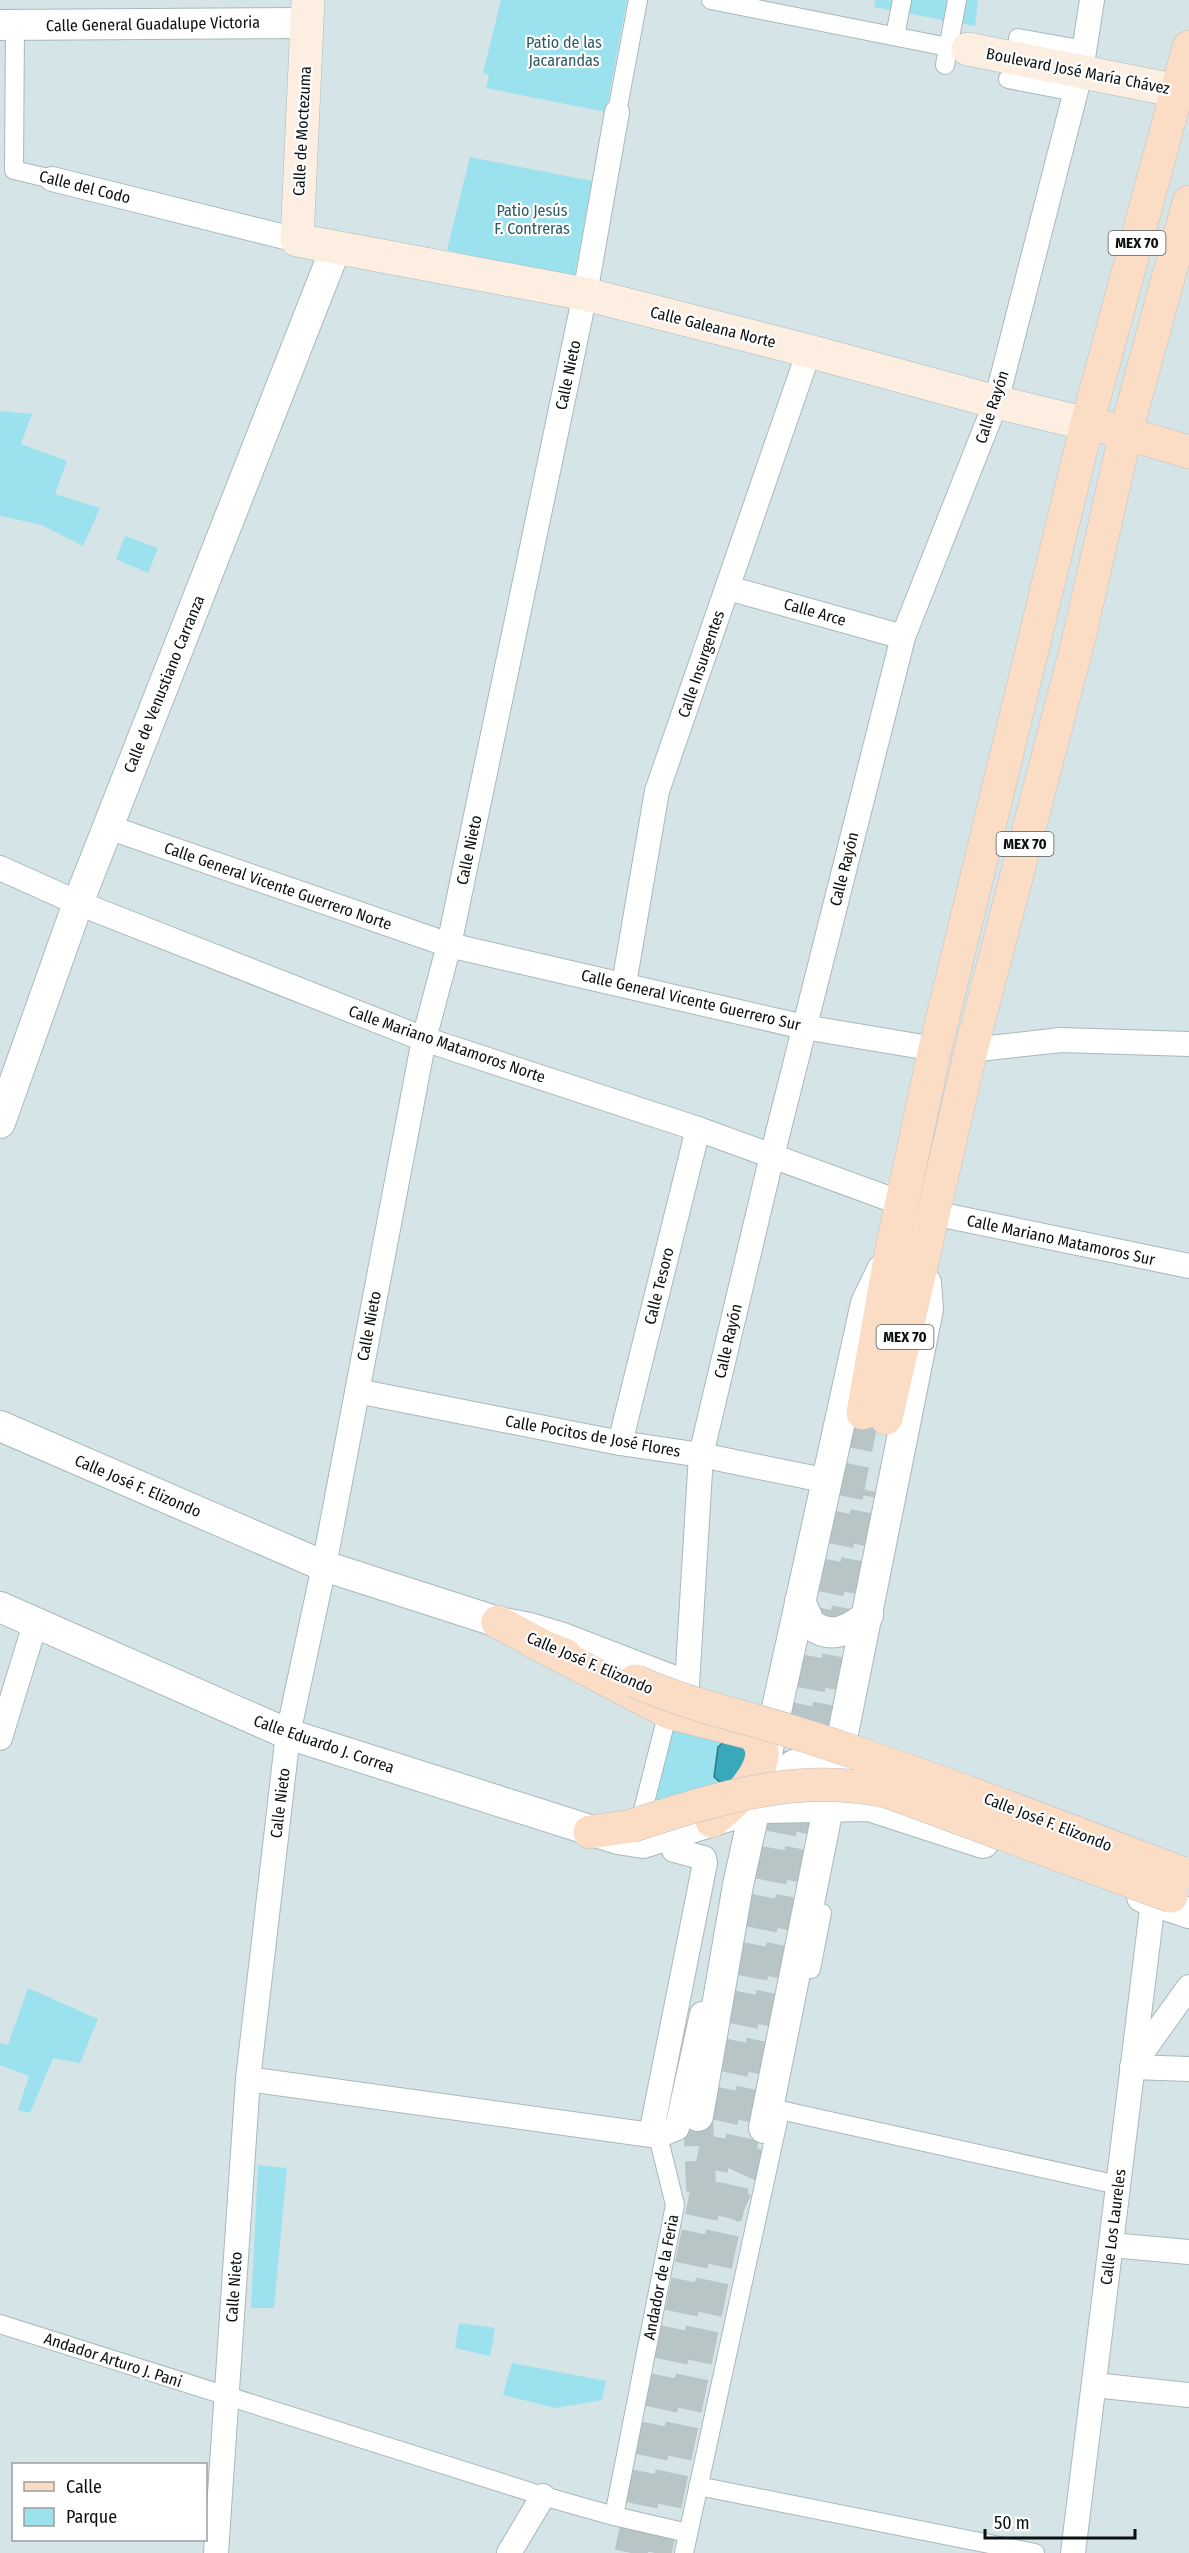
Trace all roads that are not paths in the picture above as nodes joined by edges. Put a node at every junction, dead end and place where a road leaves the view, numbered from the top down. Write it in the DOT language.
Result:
graph roads {
  1 [pos="638,0"];
  2 [pos="711,0"];
  3 [pos="902,0"];
  4 [pos="957,0"];
  5 [pos="1092,0"];
  6 [pos="307,11"];
  7 [pos="8,25"];
  8 [pos="895,36"];
  9 [pos="1017,38"];
  10 [pos="1189,47"];
  11 [pos="953,53"];
  12 [pos="1080,71"];
  13 [pos="1008,79"];
  14 [pos="1184,93"];
  15 [pos="617,112"];
  16 [pos="52,179"];
  17 [pos="1189,202"];
  18 [pos="297,240"];
  19 [pos="336,248"];
  20 [pos="585,294"];
  21 [pos="809,351"];
  22 [pos="996,402"];
  23 [pos="1087,424"];
  24 [pos="1126,432"];
  25 [pos="1189,452"];
  26 [pos="728,588"];
  27 [pos="903,637"];
  28 [pos="108,827"];
  29 [pos="0,868"];
  30 [pos="78,903"];
  31 [pos="449,945"];
  32 [pos="624,984"];
  33 [pos="804,1027"];
  34 [pos="424,1039"];
  35 [pos="1189,1044"];
  36 [pos="935,1049"];
  37 [pos="971,1050"];
  38 [pos="0,1123"];
  39 [pos="698,1129"];
  40 [pos="772,1156"];
  41 [pos="901,1203"];
  42 [pos="933,1214"];
  43 [pos="891,1254"];
  44 [pos="924,1256"];
  45 [pos="1189,1266"];
  46 [pos="357,1391"];
  47 [pos="0,1426"];
  48 [pos="620,1443"];
  49 [pos="701,1455"];
  50 [pos="828,1481"];
  51 [pos="324,1566"];
  52 [pos="800,1601"];
  53 [pos="0,1607"];
  54 [pos="868,1615"];
  55 [pos="498,1622"];
  56 [pos="35,1624"];
  57 [pos="544,1647"];
  58 [pos="687,1685"];
  59 [pos="668,1712"];
  60 [pos="777,1712"];
  61 [pos="4,1713"];
  62 [pos="843,1732"];
  63 [pos="288,1734"];
  64 [pos="0,1738"];
  65 [pos="838,1762"];
  66 [pos="794,1763"];
  67 [pos="937,1767"];
  68 [pos="755,1808"];
  69 [pos="831,1815"];
  70 [pos="637,1820"];
  71 [pos="711,1821"];
  72 [pos="590,1832"];
  73 [pos="747,1847"];
  74 [pos="674,1850"];
  75 [pos="738,1885"];
  76 [pos="1180,1889"];
  77 [pos="1189,1987"];
  78 [pos="1132,2067"];
  79 [pos="1189,2069"];
  80 [pos="248,2079"];
  81 [pos="699,2116"];
  82 [pos="772,2119"];
  83 [pos="658,2136"];
  84 [pos="1118,2185"];
  85 [pos="1111,2245"];
  86 [pos="1189,2252"];
  87 [pos="0,2324"];
  88 [pos="1094,2385"];
  89 [pos="1189,2395"];
  90 [pos="226,2396"];
  91 [pos="698,2486"];
  92 [pos="543,2496"];
  93 [pos="614,2516"];
  94 [pos="688,2534"];
  95 [pos="216,2553"];
  96 [pos="509,2553"];
  97 [pos="684,2553"];
  98 [pos="1035,2553"];
  99 [pos="1072,2553"];
  1 -- 15 [label="street"];
  2 -- 8 [label="street"];
  3 -- 8 [label="street"];
  4 -- 11 [label="street"];
  5 -- 12 [label="street, Calle Rayón"];
  6 -- 7 [label="street, Calle General Guadalupe Victoria"];
  6 -- 18 [label="main road, Calle de Moctezuma"];
  7 -- 16 [label="street, Calle del Codo"];
  8 -- 11 [label="street"];
  9 -- 12 [label="street"];
  10 -- 14 [label="main road, MEX 70"];
  11 -- 12 [label="main road, Boulevard José María Chávez"];
  12 -- 13 [label="street"];
  12 -- 14 [label="main road, Boulevard José María Chávez"];
  12 -- 22 [label="street, Calle Rayón"];
  14 -- 23 [label="main road, MEX 70"];
  15 -- 20 [label="street, Calle Nieto"];
  16 -- 18 [label="street, Calle del Codo"];
  17 -- 24 [label="main road, MEX 70"];
  18 -- 19 [label="main road, Calle Galeana Norte"];
  19 -- 20 [label="main road, Calle Galeana Norte"];
  19 -- 28 [label="street, Calle de Venustiano Carranza"];
  20 -- 21 [label="main road, Calle Galeana Norte"];
  20 -- 31 [label="street, Calle Nieto"];
  21 -- 22 [label="main road, Calle Galeana Norte"];
  21 -- 26 [label="street, Calle Insurgentes"];
  22 -- 23 [label="main road, Calle Galeana Norte"];
  22 -- 27 [label="street, Calle Rayón"];
  23 -- 24 [label="main road, Calle Galeana Norte"];
  23 -- 36 [label="main road, MEX 70"];
  24 -- 25 [label="main road, Calle Galeana Norte"];
  24 -- 37 [label="main road, MEX 70"];
  26 -- 27 [label="street, Calle Arce"];
  26 -- 32 [label="street, Calle Insurgentes"];
  27 -- 33 [label="street, Calle Rayón"];
  28 -- 30 [label="street, Calle de Venustiano Carranza"];
  28 -- 31 [label="street, Calle General Vicente Guerrero Norte"];
  29 -- 30 [label="street, Calle Mariano Matamoros Norte"];
  30 -- 34 [label="street, Calle Mariano Matamoros Norte"];
  30 -- 38 [label="street, Calle de Venustiano Carranza"];
  31 -- 32 [label="street, Calle General Vicente Guerrero Sur"];
  31 -- 34 [label="street, Calle Nieto"];
  32 -- 33 [label="street, Calle General Vicente Guerrero Sur"];
  33 -- 36 [label="street, Calle General Vicente Guerrero Sur"];
  33 -- 40 [label="street, Calle Rayón"];
  34 -- 39 [label="street, Calle Mariano Matamoros Norte"];
  34 -- 46 [label="street, Calle Nieto"];
  35 -- 37 [label="street"];
  36 -- 41 [label="main road, MEX 70"];
  37 -- 42 [label="main road, MEX 70"];
  39 -- 40 [label="street, Calle Mariano Matamoros Norte"];
  39 -- 48 [label="street, Calle Tesoro"];
  40 -- 41 [label="street, Calle Mariano Matamoros Norte"];
  40 -- 49 [label="street, Calle Rayón"];
  41 -- 43 [label="main road, MEX 70"];
  42 -- 44 [label="main road, MEX 70"];
  42 -- 45 [label="street, Calle Mariano Matamoros Sur"];
  43 -- 44 [label="main road, MEX 70"];
  43 -- 50 [label="street, MEX 70"];
  44 -- 54 [label="street, MEX 70"];
  46 -- 48 [label="street, Calle Pocitos de José Flores"];
  46 -- 51 [label="street, Calle Nieto"];
  47 -- 51 [label="street, Calle José F. Elizondo"];
  48 -- 49 [label="street, Calle Pocitos de José Flores"];
  49 -- 50 [label="street, Calle Pocitos de José Flores"];
  49 -- 58 [label="street, Calle Rayón"];
  50 -- 52 [label="street, MEX 70"];
  51 -- 55 [label="street, Calle José F. Elizondo"];
  51 -- 63 [label="street, Calle Nieto"];
  52 -- 54 [label="street"];
  52 -- 60 [label="street, MEX 70"];
  53 -- 56 [label="street, Calle Eduardo J. Correa"];
  54 -- 62 [label="street, MEX 70"];
  55 -- 57 [label="main road, Calle José F. Elizondo"];
  55 -- 58 [label="street"];
  56 -- 61 [label="street"];
  56 -- 63 [label="street, Calle Eduardo J. Correa"];
  57 -- 59 [label="main road"];
  57 -- 76 [label="main road, Calle José F. Elizondo, bridge"];
  58 -- 60 [label="street"];
  59 -- 70 [label="street"];
  59 -- 71 [label="main road"];
  60 -- 62 [label="street"];
  60 -- 66 [label="street"];
  60 -- 68 [label="street, MEX 70"];
  61 -- 64 [label="street"];
  62 -- 65 [label="street, MEX 70"];
  62 -- 67 [label="street"];
  63 -- 72 [label="street, Calle Eduardo J. Correa"];
  63 -- 80 [label="street, Calle Nieto"];
  65 -- 66 [label="street"];
  65 -- 67 [label="street"];
  65 -- 69 [label="street, MEX 70"];
  66 -- 68 [label="street"];
  66 -- 69 [label="street"];
  67 -- 76 [label="street"];
  68 -- 69 [label="street, Calle Eduardo J. Correa"];
  68 -- 71 [label="street, Calle Eduardo J. Correa"];
  68 -- 73 [label="street, MEX 70"];
  69 -- 76 [label="street, Calle Eduardo J. Correa"];
  69 -- 82 [label="street, MEX 70"];
  70 -- 72 [label="main road, Calle José F. Elizondo"];
  70 -- 76 [label="main road, Calle José F. Elizondo, bridge"];
  71 -- 72 [label="street, Calle Eduardo J. Correa"];
  71 -- 73 [label="street"];
  73 -- 75 [label="street, MEX 70"];
  74 -- 83 [label="street, Andador de la Feria"];
  75 -- 81 [label="street, MEX 70"];
  75 -- 83 [label="street"];
  76 -- 78 [label="street, Calle Los Laureles"];
  77 -- 78 [label="street"];
  78 -- 79 [label="street"];
  78 -- 84 [label="street, Calle Los Laureles"];
  80 -- 83 [label="street"];
  80 -- 90 [label="street, Calle Nieto"];
  82 -- 84 [label="street"];
  82 -- 91 [label="street"];
  83 -- 93 [label="street, Andador de la Feria"];
  84 -- 85 [label="street, Calle Los Laureles"];
  85 -- 86 [label="street"];
  85 -- 88 [label="street, Calle Los Laureles"];
  87 -- 90 [label="street, Andador Arturo J. Pani"];
  88 -- 89 [label="street"];
  88 -- 99 [label="street, Calle Los Laureles"];
  90 -- 92 [label="street"];
  90 -- 95 [label="street, Calle Nieto"];
  91 -- 94 [label="street"];
  91 -- 98 [label="street"];
  92 -- 93 [label="street"];
  92 -- 96 [label="street"];
  93 -- 94 [label="street"];
  94 -- 97 [label="street"];
}
